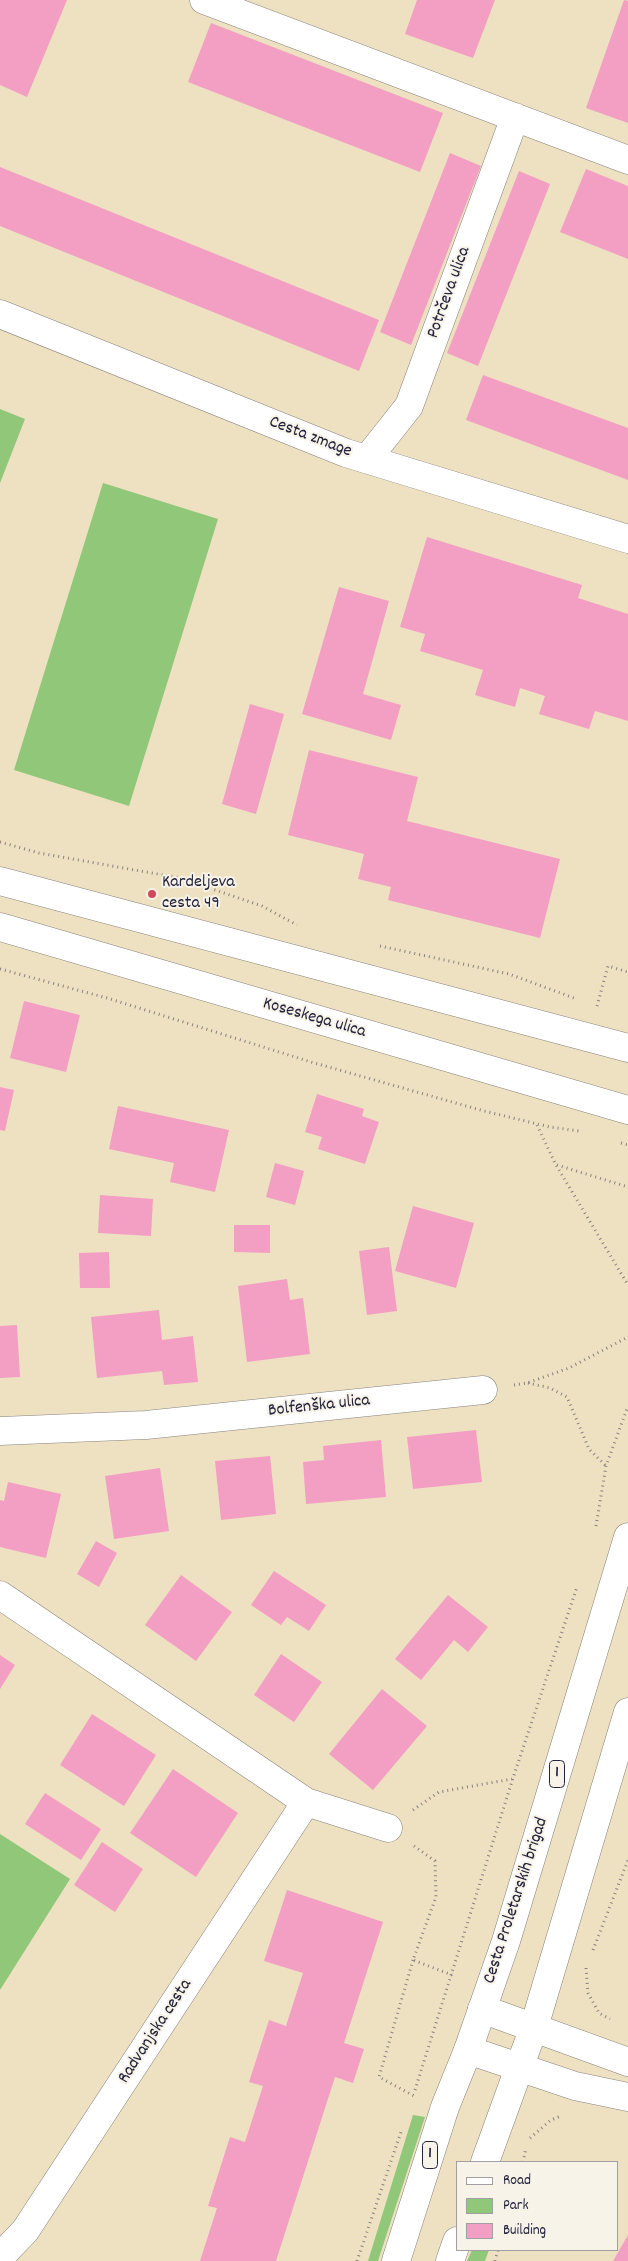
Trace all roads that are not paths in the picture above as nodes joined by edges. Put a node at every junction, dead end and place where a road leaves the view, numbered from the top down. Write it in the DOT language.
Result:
graph roads {
  1 [pos="204,0"];
  2 [pos="515,117"];
  3 [pos="628,160"];
  4 [pos="0,314"];
  5 [pos="367,459"];
  6 [pos="628,538"];
  7 [pos="0,881"];
  8 [pos="0,927"];
  9 [pos="628,1048"];
  10 [pos="628,1110"];
  11 [pos="483,1390"];
  12 [pos="0,1431"];
  13 [pos="628,1537"];
  14 [pos="0,1595"];
  15 [pos="628,1712"];
  16 [pos="306,1802"];
  17 [pos="388,1828"];
  18 [pos="482,2009"];
  19 [pos="534,2027"];
  20 [pos="468,2050"];
  21 [pos="628,2062"];
  22 [pos="519,2068"];
  23 [pos="628,2097"];
  24 [pos="485,2161"];
  25 [pos="456,2244"];
  26 [pos="0,2259"];
  27 [pos="396,2261"];
  28 [pos="450,2261"];
  1 -- 2 [label="street"];
  2 -- 3 [label="street"];
  2 -- 5 [label="street, Potrčeva ulica"];
  4 -- 5 [label="street, Cesta zmage"];
  5 -- 6 [label="street, Cesta zmage"];
  7 -- 9 [label="street"];
  8 -- 10 [label="street, Koseskega ulica"];
  11 -- 12 [label="street, Bolfenška ulica"];
  13 -- 18 [label="street, Cesta Proletarskih brigad / 1"];
  14 -- 16 [label="street"];
  15 -- 19 [label="street"];
  16 -- 17 [label="street"];
  16 -- 26 [label="street, Radvanjska cesta"];
  18 -- 19 [label="street"];
  18 -- 20 [label="street, Cesta Proletarskih brigad / 1"];
  19 -- 21 [label="street"];
  19 -- 22 [label="street"];
  20 -- 22 [label="street"];
  20 -- 27 [label="street, Cesta Proletarskih brigad / 1"];
  22 -- 23 [label="street"];
  22 -- 24 [label="street"];
  25 -- 28 [label="street"];
}
